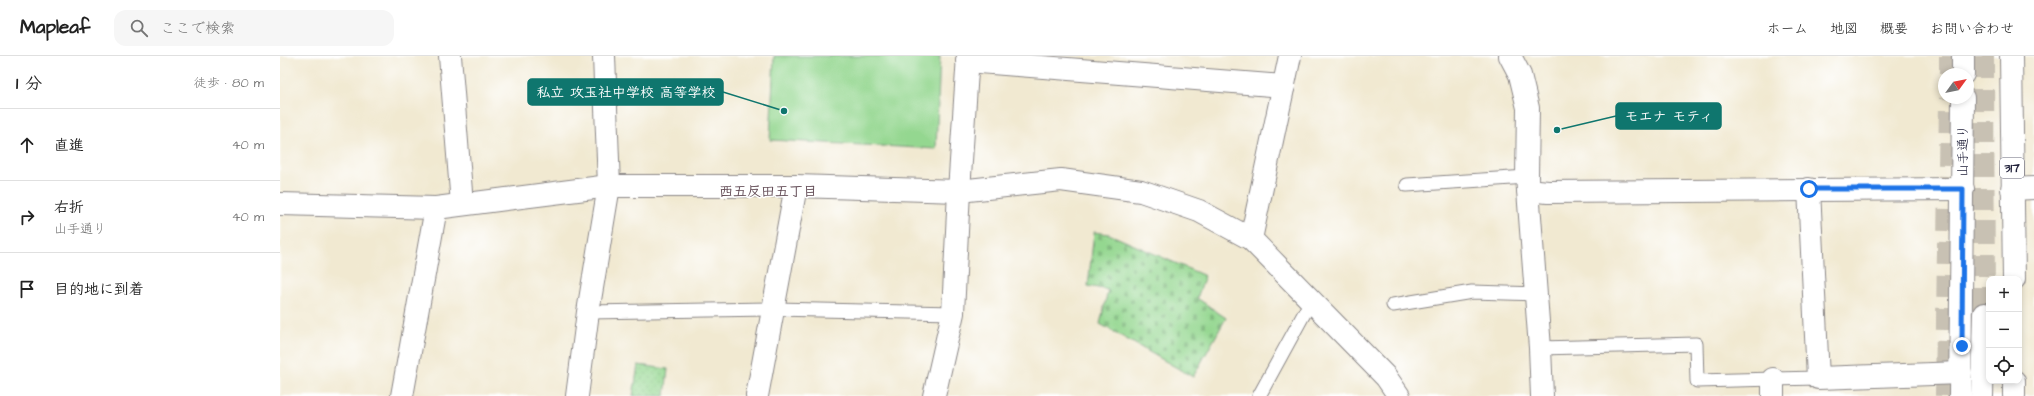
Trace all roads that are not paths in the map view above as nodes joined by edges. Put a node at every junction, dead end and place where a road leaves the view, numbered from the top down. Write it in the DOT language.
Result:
graph roads {
  1 [pos="450,56"];
  2 [pos="604,56"];
  3 [pos="1290,56"];
  4 [pos="1510,56"];
  5 [pos="1963,56"];
  6 [pos="2011,56"];
  7 [pos="968,58"];
  8 [pos="1963,68"];
  9 [pos="1284,86"];
  10 [pos="1963,104"];
  11 [pos="1527,183"];
  12 [pos="1407,185"];
  13 [pos="609,186"];
  14 [pos="796,186"];
  15 [pos="2034,188"];
  16 [pos="1809,189"];
  17 [pos="1963,189"];
  18 [pos="2012,189"];
  19 [pos="959,191"];
  20 [pos="280,204"];
  21 [pos="462,204"];
  22 [pos="436,208"];
  23 [pos="1251,239"];
  24 [pos="2014,276"];
  25 [pos="1536,294"];
  26 [pos="1311,301"];
  27 [pos="1393,305"];
  28 [pos="775,309"];
  29 [pos="588,312"];
  30 [pos="953,313"];
  31 [pos="1984,314"];
  32 [pos="1540,348"];
  33 [pos="1961,373"];
  34 [pos="1818,378"];
  35 [pos="2014,384"];
  36 [pos="1773,388"];
  37 [pos="402,396"];
  38 [pos="577,396"];
  39 [pos="757,396"];
  40 [pos="934,396"];
  41 [pos="1258,396"];
  42 [pos="1399,396"];
  43 [pos="1542,396"];
  44 [pos="1960,396"];
  45 [pos="1982,396"];
  46 [pos="2014,396"];
  1 -- 21 [label="main road"];
  2 -- 13 [label="main road"];
  3 -- 9 [label="main road"];
  4 -- 11 [label="main road"];
  5 -- 8 [label="main road"];
  6 -- 18 [label="main road, 317"];
  7 -- 9 [label="main road"];
  7 -- 19 [label="main road"];
  9 -- 23 [label="main road"];
  10 -- 17 [label="main road, 山手通り"];
  11 -- 12 [label="lane"];
  11 -- 16 [label="main road"];
  11 -- 25 [label="main road"];
  13 -- 14 [label="main road"];
  13 -- 21 [label="main road"];
  13 -- 29 [label="main road"];
  14 -- 19 [label="main road"];
  14 -- 28 [label="main road"];
  15 -- 18 [label="main road"];
  16 -- 17 [label="main road"];
  16 -- 34 [label="main road"];
  17 -- 33 [label="main road, 山手通り"];
  18 -- 24 [label="main road, 317"];
  19 -- 23 [label="main road"];
  19 -- 30 [label="main road"];
  20 -- 22 [label="main road"];
  21 -- 22 [label="main road"];
  22 -- 37 [label="main road"];
  23 -- 26 [label="main road"];
  25 -- 27 [label="lane"];
  25 -- 32 [label="main road"];
  26 -- 41 [label="lane"];
  26 -- 42 [label="main road"];
  28 -- 29 [label="lane"];
  28 -- 30 [label="lane"];
  28 -- 39 [label="main road"];
  29 -- 38 [label="main road"];
  30 -- 40 [label="main road"];
  31 -- 45 [label="main road"];
  32 -- 36 [label="lane"];
  32 -- 43 [label="main road"];
  33 -- 34 [label="main road"];
  33 -- 44 [label="main road, 山手通り"];
  34 -- 36 [label="lane"];
  35 -- 46 [label="main road"];
}
